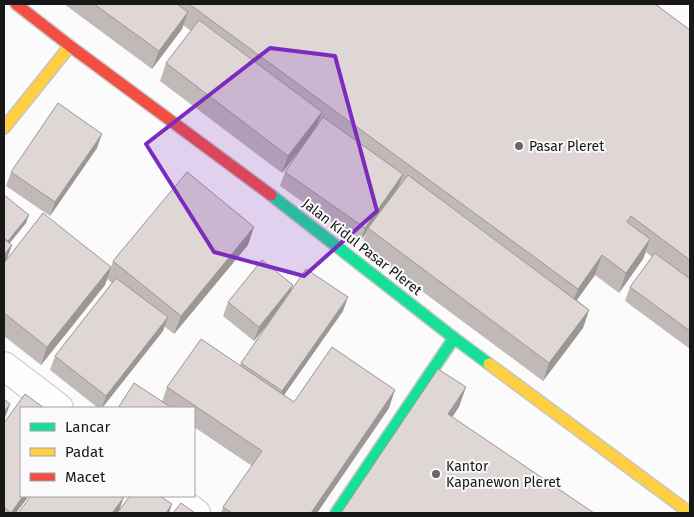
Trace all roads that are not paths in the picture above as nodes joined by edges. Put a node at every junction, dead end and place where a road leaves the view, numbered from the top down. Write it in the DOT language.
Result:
graph roads {
  1 [pos="16,4"];
  2 [pos="70,46"];
  3 [pos="4,128"];
  4 [pos="454,338"];
  5 [pos="4,366"];
  6 [pos="58,407"];
  7 [pos="174,497"];
  8 [pos="196,513"];
  9 [pos="336,513"];
  10 [pos="690,513"];
  1 -- 2 [label="street, Jalan Kidul Pasar Pleret"];
  2 -- 3 [label="street"];
  2 -- 4 [label="street, Jalan Kidul Pasar Pleret"];
  4 -- 9 [label="street"];
  4 -- 10 [label="street, Jalan Kidul Pasar Pleret"];
  5 -- 6 [label="street"];
  7 -- 8 [label="street"];
}
